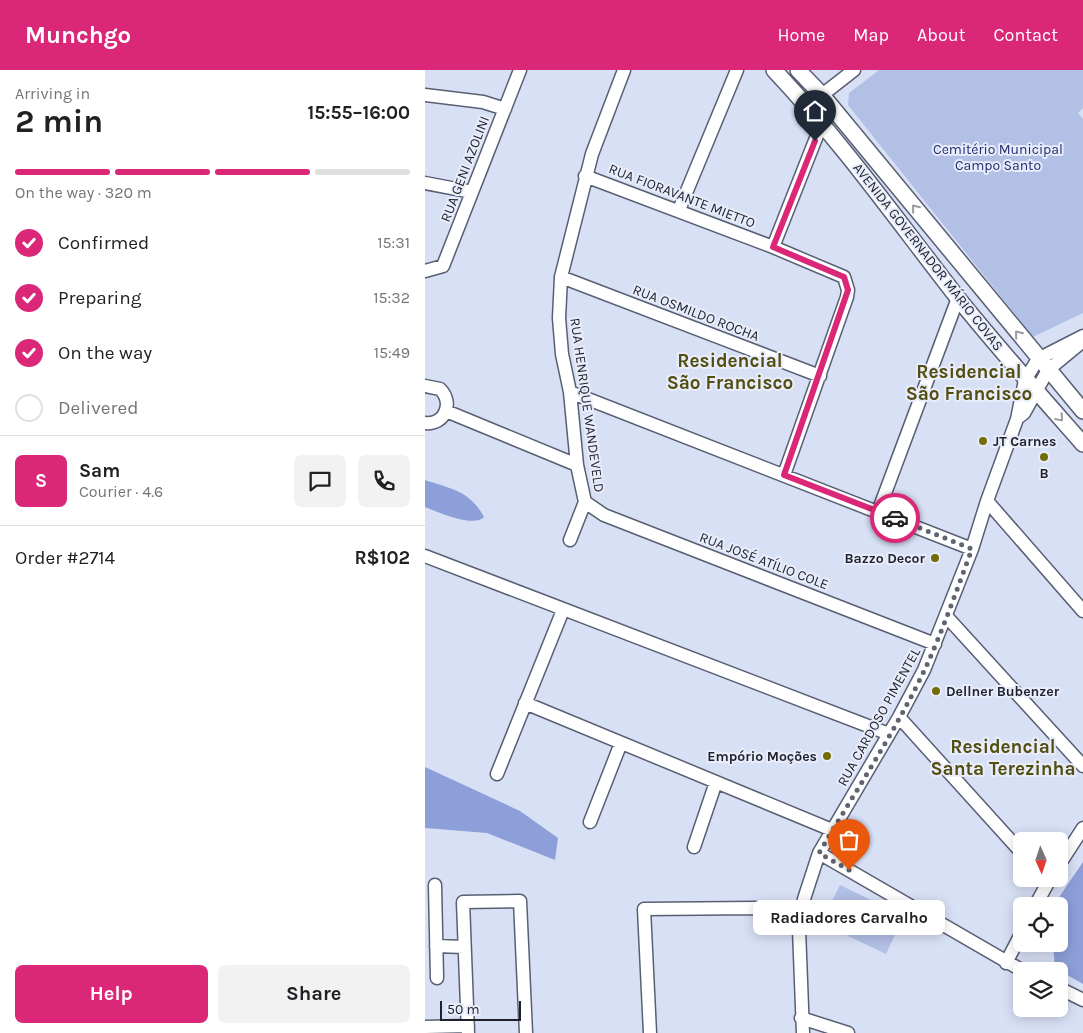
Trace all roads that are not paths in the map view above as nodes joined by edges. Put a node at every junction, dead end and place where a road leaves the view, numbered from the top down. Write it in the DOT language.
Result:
graph roads {
  1 [pos="520,70"];
  2 [pos="624,70"];
  3 [pos="737,70"];
  4 [pos="774,70"];
  5 [pos="798,70"];
  6 [pos="854,70"];
  7 [pos="425,95"];
  8 [pos="822,95"];
  9 [pos="505,109"];
  10 [pos="822,123"];
  11 [pos="585,176"];
  12 [pos="425,183"];
  13 [pos="472,192"];
  14 [pos="679,210"];
  15 [pos="773,247"];
  16 [pos="428,271"];
  17 [pos="561,278"];
  18 [pos="958,298"];
  19 [pos="1083,336"];
  20 [pos="1083,341"];
  21 [pos="1043,365"];
  22 [pos="820,376"];
  23 [pos="1031,385"];
  24 [pos="425,386"];
  25 [pos="570,392"];
  26 [pos="1083,411"];
  27 [pos="446,412"];
  28 [pos="425,423"];
  29 [pos="1083,444"];
  30 [pos="577,465"];
  31 [pos="784,475"];
  32 [pos="987,501"];
  33 [pos="585,502"];
  34 [pos="878,512"];
  35 [pos="570,540"];
  36 [pos="972,549"];
  37 [pos="425,556"];
  38 [pos="563,610"];
  39 [pos="1083,611"];
  40 [pos="947,617"];
  41 [pos="935,644"];
  42 [pos="525,703"];
  43 [pos="899,717"];
  44 [pos="889,734"];
  45 [pos="621,743"];
  46 [pos="1083,766"];
  47 [pos="497,774"];
  48 [pos="716,782"];
  49 [pos="590,822"];
  50 [pos="1083,828"];
  51 [pos="833,830"];
  52 [pos="1013,843"];
  53 [pos="694,847"];
  54 [pos="1068,851"];
  55 [pos="819,853"];
  56 [pos="435,885"];
  57 [pos="801,919"];
  58 [pos="436,946"];
  59 [pos="465,946"];
  60 [pos="1013,949"];
  61 [pos="1006,963"];
  62 [pos="1013,966"];
  63 [pos="437,978"];
  64 [pos="1068,992"];
  65 [pos="1083,1000"];
  66 [pos="801,1018"];
  67 [pos="425,1027"];
  68 [pos="468,1029"];
  69 [pos="526,1033"];
  70 [pos="649,1033"];
  71 [pos="803,1033"];
  72 [pos="848,1033"];
  1 -- 9 [label="street, RUA GENI AZOLINI"];
  2 -- 11 [label="street, RUA HENRIQUE WANDEVELD"];
  3 -- 14 [label="street"];
  4 -- 10 [label="main road, AVENIDA GOVERNADOR MÁRIO COVAS"];
  5 -- 8 [label="main road, AVENIDA GOVERNADOR MÁRIO COVAS"];
  6 -- 8 [label="street"];
  7 -- 9 [label="street"];
  21 -- 8 [label="main road, AVENIDA GOVERNADOR MÁRIO COVAS, one-way"];
  9 -- 13 [label="street, RUA GENI AZOLINI"];
  10 -- 15 [label="street"];
  10 -- 18 [label="main road, AVENIDA GOVERNADOR MÁRIO COVAS"];
  11 -- 14 [label="street, RUA FIORAVANTE MIETTO"];
  11 -- 17 [label="street, RUA HENRIQUE WANDEVELD"];
  12 -- 13 [label="street"];
  13 -- 16 [label="street, RUA GENI AZOLINI"];
  14 -- 15 [label="street, RUA FIORAVANTE MIETTO"];
  15 -- 22 [label="street, RUA FIORAVANTE MIETTO"];
  17 -- 22 [label="street, RUA OSMILDO ROCHA"];
  17 -- 25 [label="street, RUA HENRIQUE WANDEVELD"];
  18 -- 23 [label="main road, AVENIDA GOVERNADOR MÁRIO COVAS"];
  18 -- 34 [label="street"];
  19 -- 21 [label="street"];
  20 -- 21 [label="street, RUA CARDOSO PIMENTEL"];
  21 -- 23 [label="street, RUA CARDOSO PIMENTEL"];
  21 -- 26 [label="main road, AVENIDA GOVERNADOR MÁRIO COVAS"];
  22 -- 31 [label="street"];
  23 -- 29 [label="main road, AVENIDA GOVERNADOR MÁRIO COVAS, one-way"];
  23 -- 32 [label="street, RUA CARDOSO PIMENTEL"];
  24 -- 27 [label="street"];
  25 -- 30 [label="street, RUA HENRIQUE WANDEVELD"];
  25 -- 31 [label="street"];
  27 -- 28 [label="street"];
  27 -- 30 [label="street"];
  30 -- 33 [label="street, RUA HENRIQUE WANDEVELD"];
  31 -- 34 [label="street"];
  32 -- 36 [label="street, RUA CARDOSO PIMENTEL"];
  32 -- 39 [label="street"];
  33 -- 35 [label="street, RUA HENRIQUE WANDEVELD"];
  33 -- 41 [label="street, RUA JOSÉ ATÍLIO COLE"];
  34 -- 36 [label="street"];
  36 -- 40 [label="street, RUA CARDOSO PIMENTEL"];
  37 -- 38 [label="street"];
  38 -- 42 [label="street"];
  38 -- 44 [label="street"];
  40 -- 41 [label="street, RUA CARDOSO PIMENTEL"];
  40 -- 46 [label="street"];
  41 -- 43 [label="street, RUA CARDOSO PIMENTEL"];
  42 -- 45 [label="street"];
  42 -- 47 [label="street"];
  43 -- 44 [label="street, RUA CARDOSO PIMENTEL"];
  43 -- 52 [label="street"];
  44 -- 51 [label="street, RUA CARDOSO PIMENTEL"];
  45 -- 48 [label="street"];
  45 -- 49 [label="street"];
  48 -- 51 [label="street"];
  48 -- 53 [label="street"];
  50 -- 54 [label="street"];
  51 -- 55 [label="street, RUA CARDOSO PIMENTEL"];
  55 -- 57 [label="street, RUA CARDOSO PIMENTEL"];
  55 -- 61 [label="street"];
  56 -- 58 [label="street"];
  57 -- 66 [label="street, RUA CARDOSO PIMENTEL"];
  57 -- 70 [label="street"];
  58 -- 59 [label="street"];
  58 -- 63 [label="street"];
  59 -- 68 [label="street"];
  59 -- 69 [label="street"];
  60 -- 61 [label="street"];
  61 -- 62 [label="street"];
  64 -- 65 [label="street"];
  66 -- 71 [label="street, RUA CARDOSO PIMENTEL"];
  66 -- 72 [label="street"];
  67 -- 68 [label="street"];
}
